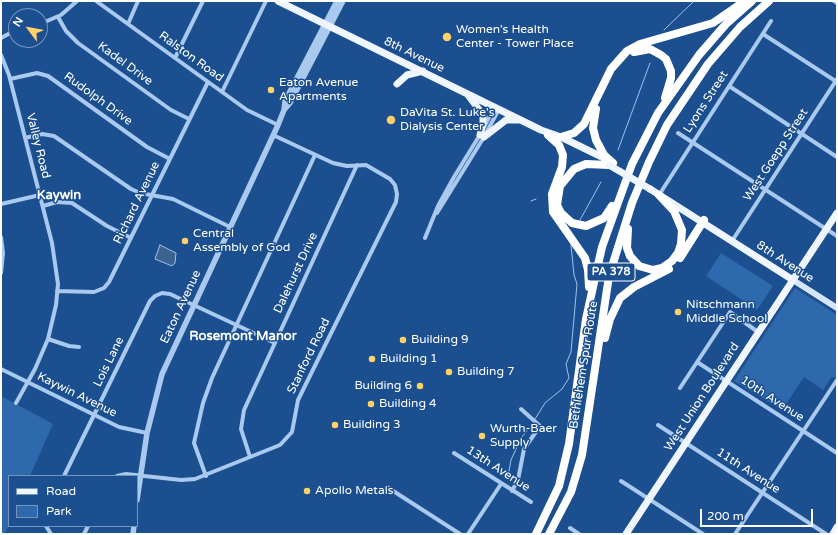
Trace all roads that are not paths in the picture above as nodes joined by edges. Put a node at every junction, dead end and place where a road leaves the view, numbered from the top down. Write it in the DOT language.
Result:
graph roads {
  1 [pos="77,1"];
  2 [pos="96,1"];
  3 [pos="138,1"];
  4 [pos="203,1"];
  5 [pos="266,1"];
  6 [pos="278,1"];
  7 [pos="337,1"];
  8 [pos="343,1"];
  9 [pos="744,1"];
  10 [pos="752,1"];
  11 [pos="769,1"];
  12 [pos="834,1"];
  13 [pos="837,3"];
  14 [pos="58,17"];
  15 [pos="771,20"];
  16 [pos="48,21"];
  17 [pos="128,24"];
  18 [pos="327,25"];
  19 [pos="763,34"];
  20 [pos="1,55"];
  21 [pos="175,58"];
  22 [pos="423,71"];
  23 [pos="10,78"];
  24 [pos="837,81"];
  25 [pos="208,82"];
  26 [pos="396,84"];
  27 [pos="729,86"];
  28 [pos="222,92"];
  29 [pos="466,92"];
  30 [pos="497,107"];
  31 [pos="658,113"];
  32 [pos="189,119"];
  33 [pos="522,120"];
  34 [pos="278,125"];
  35 [pos="678,133"];
  36 [pos="801,134"];
  37 [pos="273,135"];
  38 [pos="482,136"];
  39 [pos="555,137"];
  40 [pos="25,138"];
  41 [pos="692,143"];
  42 [pos="315,155"];
  43 [pos="837,157"];
  44 [pos="170,159"];
  45 [pos="649,162"];
  46 [pos="611,164"];
  47 [pos="632,164"];
  48 [pos="357,165"];
  49 [pos="765,189"];
  50 [pos="660,194"];
  51 [pos="40,195"];
  52 [pos="152,195"];
  53 [pos="1,204"];
  54 [pos="43,206"];
  55 [pos="837,213"];
  56 [pos="701,220"];
  57 [pos="230,227"];
  58 [pos="826,229"];
  59 [pos="837,236"];
  60 [pos="1,237"];
  61 [pos="131,238"];
  62 [pos="425,238"];
  63 [pos="732,241"];
  64 [pos="678,253"];
  65 [pos="1,273"];
  66 [pos="793,280"];
  67 [pos="57,291"];
  68 [pos="194,305"];
  69 [pos="837,308"];
  70 [pos="586,319"];
  71 [pos="236,324"];
  72 [pos="758,332"];
  73 [pos="48,339"];
  74 [pos="275,343"];
  75 [pos="79,346"];
  76 [pos="697,362"];
  77 [pos="1,369"];
  78 [pos="837,380"];
  79 [pos="726,381"];
  80 [pos="28,382"];
  81 [pos="593,387"];
  82 [pos="680,388"];
  83 [pos="16,403"];
  84 [pos="521,409"];
  85 [pos="94,415"];
  86 [pos="658,425"];
  87 [pos="803,431"];
  88 [pos="146,433"];
  89 [pos="686,442"];
  90 [pos="454,453"];
  91 [pos="837,453"];
  92 [pos="250,457"];
  93 [pos="64,475"];
  94 [pos="122,475"];
  95 [pos="140,475"];
  96 [pos="206,476"];
  97 [pos="621,481"];
  98 [pos="501,484"];
  99 [pos="387,487"];
  100 [pos="512,491"];
  101 [pos="138,492"];
  102 [pos="762,493"];
  103 [pos="649,499"];
  104 [pos="531,502"];
  105 [pos="837,527"];
  106 [pos="570,528"];
  107 [pos="460,534"];
  108 [pos="468,534"];
  109 [pos="536,534"];
  110 [pos="549,534"];
  111 [pos="579,534"];
  112 [pos="626,534"];
  113 [pos="703,534"];
  114 [pos="736,534"];
  115 [pos="826,534"];
  116 [pos="833,534"];
  1 -- 14 [label="street"];
  2 -- 17 [label="street, Ralston Road"];
  3 -- 17 [label="street"];
  4 -- 21 [label="street"];
  5 -- 28 [label="street"];
  6 -- 18 [label="main road, 8th Avenue"];
  7 -- 18 [label="street, Eaton Avenue"];
  8 -- 18 [label="street, Eaton Avenue"];
  9 -- 39 [label="highway"];
  10 -- 31 [label="highway, Bethlehem Spur Route / PA 378"];
  11 -- 45 [label="highway, Bethlehem Spur Route / PA 378"];
  12 -- 13 [label="street"];
  14 -- 16 [label="street"];
  14 -- 32 [label="street, Kadel Drive"];
  15 -- 19 [label="street, Lyons Street"];
  17 -- 21 [label="street, Ralston Road"];
  18 -- 22 [label="main road, 8th Avenue"];
  18 -- 34 [label="street, Eaton Avenue"];
  19 -- 24 [label="street"];
  19 -- 27 [label="street, Lyons Street"];
  20 -- 23 [label="street, Valley Road"];
  21 -- 25 [label="street, Ralston Road"];
  22 -- 26 [label="main road"];
  22 -- 29 [label="main road, 8th Avenue"];
  23 -- 40 [label="street, Valley Road"];
  23 -- 44 [label="street, Rudolph Drive"];
  24 -- 36 [label="street, West Goepp Street"];
  25 -- 28 [label="street, Ralston Road"];
  25 -- 32 [label="street, Richard Avenue"];
  27 -- 36 [label="street"];
  27 -- 41 [label="street, Lyons Street"];
  28 -- 34 [label="street, Ralston Road"];
  29 -- 30 [label="main road, 8th Avenue"];
  29 -- 38 [label="main road"];
  30 -- 33 [label="main road, 8th Avenue"];
  30 -- 38 [label="street"];
  31 -- 46 [label="highway"];
  31 -- 47 [label="highway, Bethlehem Spur Route / PA 378"];
  32 -- 44 [label="street, Richard Avenue"];
  33 -- 38 [label="main road"];
  33 -- 39 [label="main road, 8th Avenue"];
  34 -- 37 [label="street, Eaton Avenue"];
  35 -- 41 [label="street"];
  36 -- 43 [label="street"];
  36 -- 49 [label="street, West Goepp Street"];
  37 -- 42 [label="street"];
  37 -- 57 [label="street, Eaton Avenue"];
  38 -- 62 [label="street"];
  39 -- 46 [label="main road, 8th Avenue"];
  39 -- 70 [label="highway"];
  40 -- 51 [label="street, Valley Road"];
  40 -- 52 [label="street"];
  41 -- 49 [label="street"];
  41 -- 50 [label="street, Lyons Street"];
  42 -- 48 [label="street"];
  42 -- 71 [label="street"];
  44 -- 52 [label="street, Richard Avenue"];
  45 -- 64 [label="highway"];
  45 -- 81 [label="highway, Bethlehem Spur Route / PA 378"];
  46 -- 47 [label="highway"];
  46 -- 50 [label="main road, 8th Avenue"];
  47 -- 70 [label="highway, Bethlehem Spur Route / PA 378"];
  48 -- 74 [label="street, Dalehurst Drive"];
  48 -- 92 [label="street, Stanford Road"];
  49 -- 58 [label="street"];
  49 -- 63 [label="street, West Goepp Street"];
  50 -- 56 [label="main road, 8th Avenue"];
  50 -- 64 [label="highway"];
  51 -- 53 [label="street"];
  51 -- 54 [label="street, Valley Road"];
  52 -- 57 [label="street"];
  52 -- 61 [label="street, Richard Avenue"];
  54 -- 61 [label="street"];
  54 -- 67 [label="street, Valley Road"];
  55 -- 58 [label="main road, West Union Boulevard"];
  56 -- 63 [label="main road, 8th Avenue"];
  56 -- 64 [label="highway"];
  56 -- 81 [label="highway"];
  57 -- 68 [label="street, Eaton Avenue"];
  58 -- 59 [label="street"];
  58 -- 66 [label="main road, West Union Boulevard"];
  60 -- 65 [label="street"];
  61 -- 67 [label="street, Richard Avenue"];
  63 -- 66 [label="main road, 8th Avenue"];
  66 -- 69 [label="main road, 8th Avenue"];
  66 -- 72 [label="main road, West Union Boulevard"];
  67 -- 73 [label="street, Valley Road"];
  68 -- 71 [label="street, Lois Lane"];
  68 -- 85 [label="street, Lois Lane"];
  68 -- 88 [label="street, Eaton Avenue"];
  70 -- 109 [label="highway, Bethlehem Spur Route / PA 378"];
  71 -- 74 [label="street, Lois Lane"];
  71 -- 96 [label="street"];
  72 -- 76 [label="street"];
  72 -- 79 [label="main road, West Union Boulevard"];
  73 -- 75 [label="street"];
  73 -- 80 [label="street, Valley Road"];
  74 -- 92 [label="street, Dalehurst Drive"];
  76 -- 79 [label="street, 10th Avenue"];
  76 -- 82 [label="street"];
  77 -- 80 [label="street, Kaywin Avenue"];
  78 -- 87 [label="street"];
  79 -- 87 [label="street, 10th Avenue"];
  79 -- 89 [label="main road, West Union Boulevard"];
  80 -- 83 [label="street, Valley Road"];
  80 -- 85 [label="street, Kaywin Avenue"];
  81 -- 110 [label="highway, Bethlehem Spur Route / PA 378"];
  84 -- 100 [label="street"];
  85 -- 88 [label="street, Kaywin Avenue"];
  85 -- 93 [label="street, Lois Lane"];
  86 -- 89 [label="street, 11th Avenue"];
  87 -- 91 [label="street, 10th Avenue"];
  87 -- 102 [label="street"];
  88 -- 95 [label="street, Eaton Avenue"];
  89 -- 102 [label="street, 11th Avenue"];
  89 -- 103 [label="main road, West Union Boulevard"];
  90 -- 98 [label="street, 13th Avenue"];
  92 -- 96 [label="street, Stanford Road"];
  94 -- 95 [label="street, Stanford Road"];
  95 -- 96 [label="street, Stanford Road"];
  95 -- 101 [label="street, Eaton Avenue"];
  97 -- 103 [label="street"];
  98 -- 100 [label="street, 13th Avenue"];
  98 -- 108 [label="street"];
  99 -- 107 [label="street"];
  100 -- 104 [label="street, 13th Avenue"];
  102 -- 114 [label="street"];
  102 -- 115 [label="street, 11th Avenue"];
  103 -- 112 [label="main road, West Union Boulevard"];
  103 -- 113 [label="street"];
  105 -- 116 [label="main road"];
  106 -- 111 [label="street"];
}
